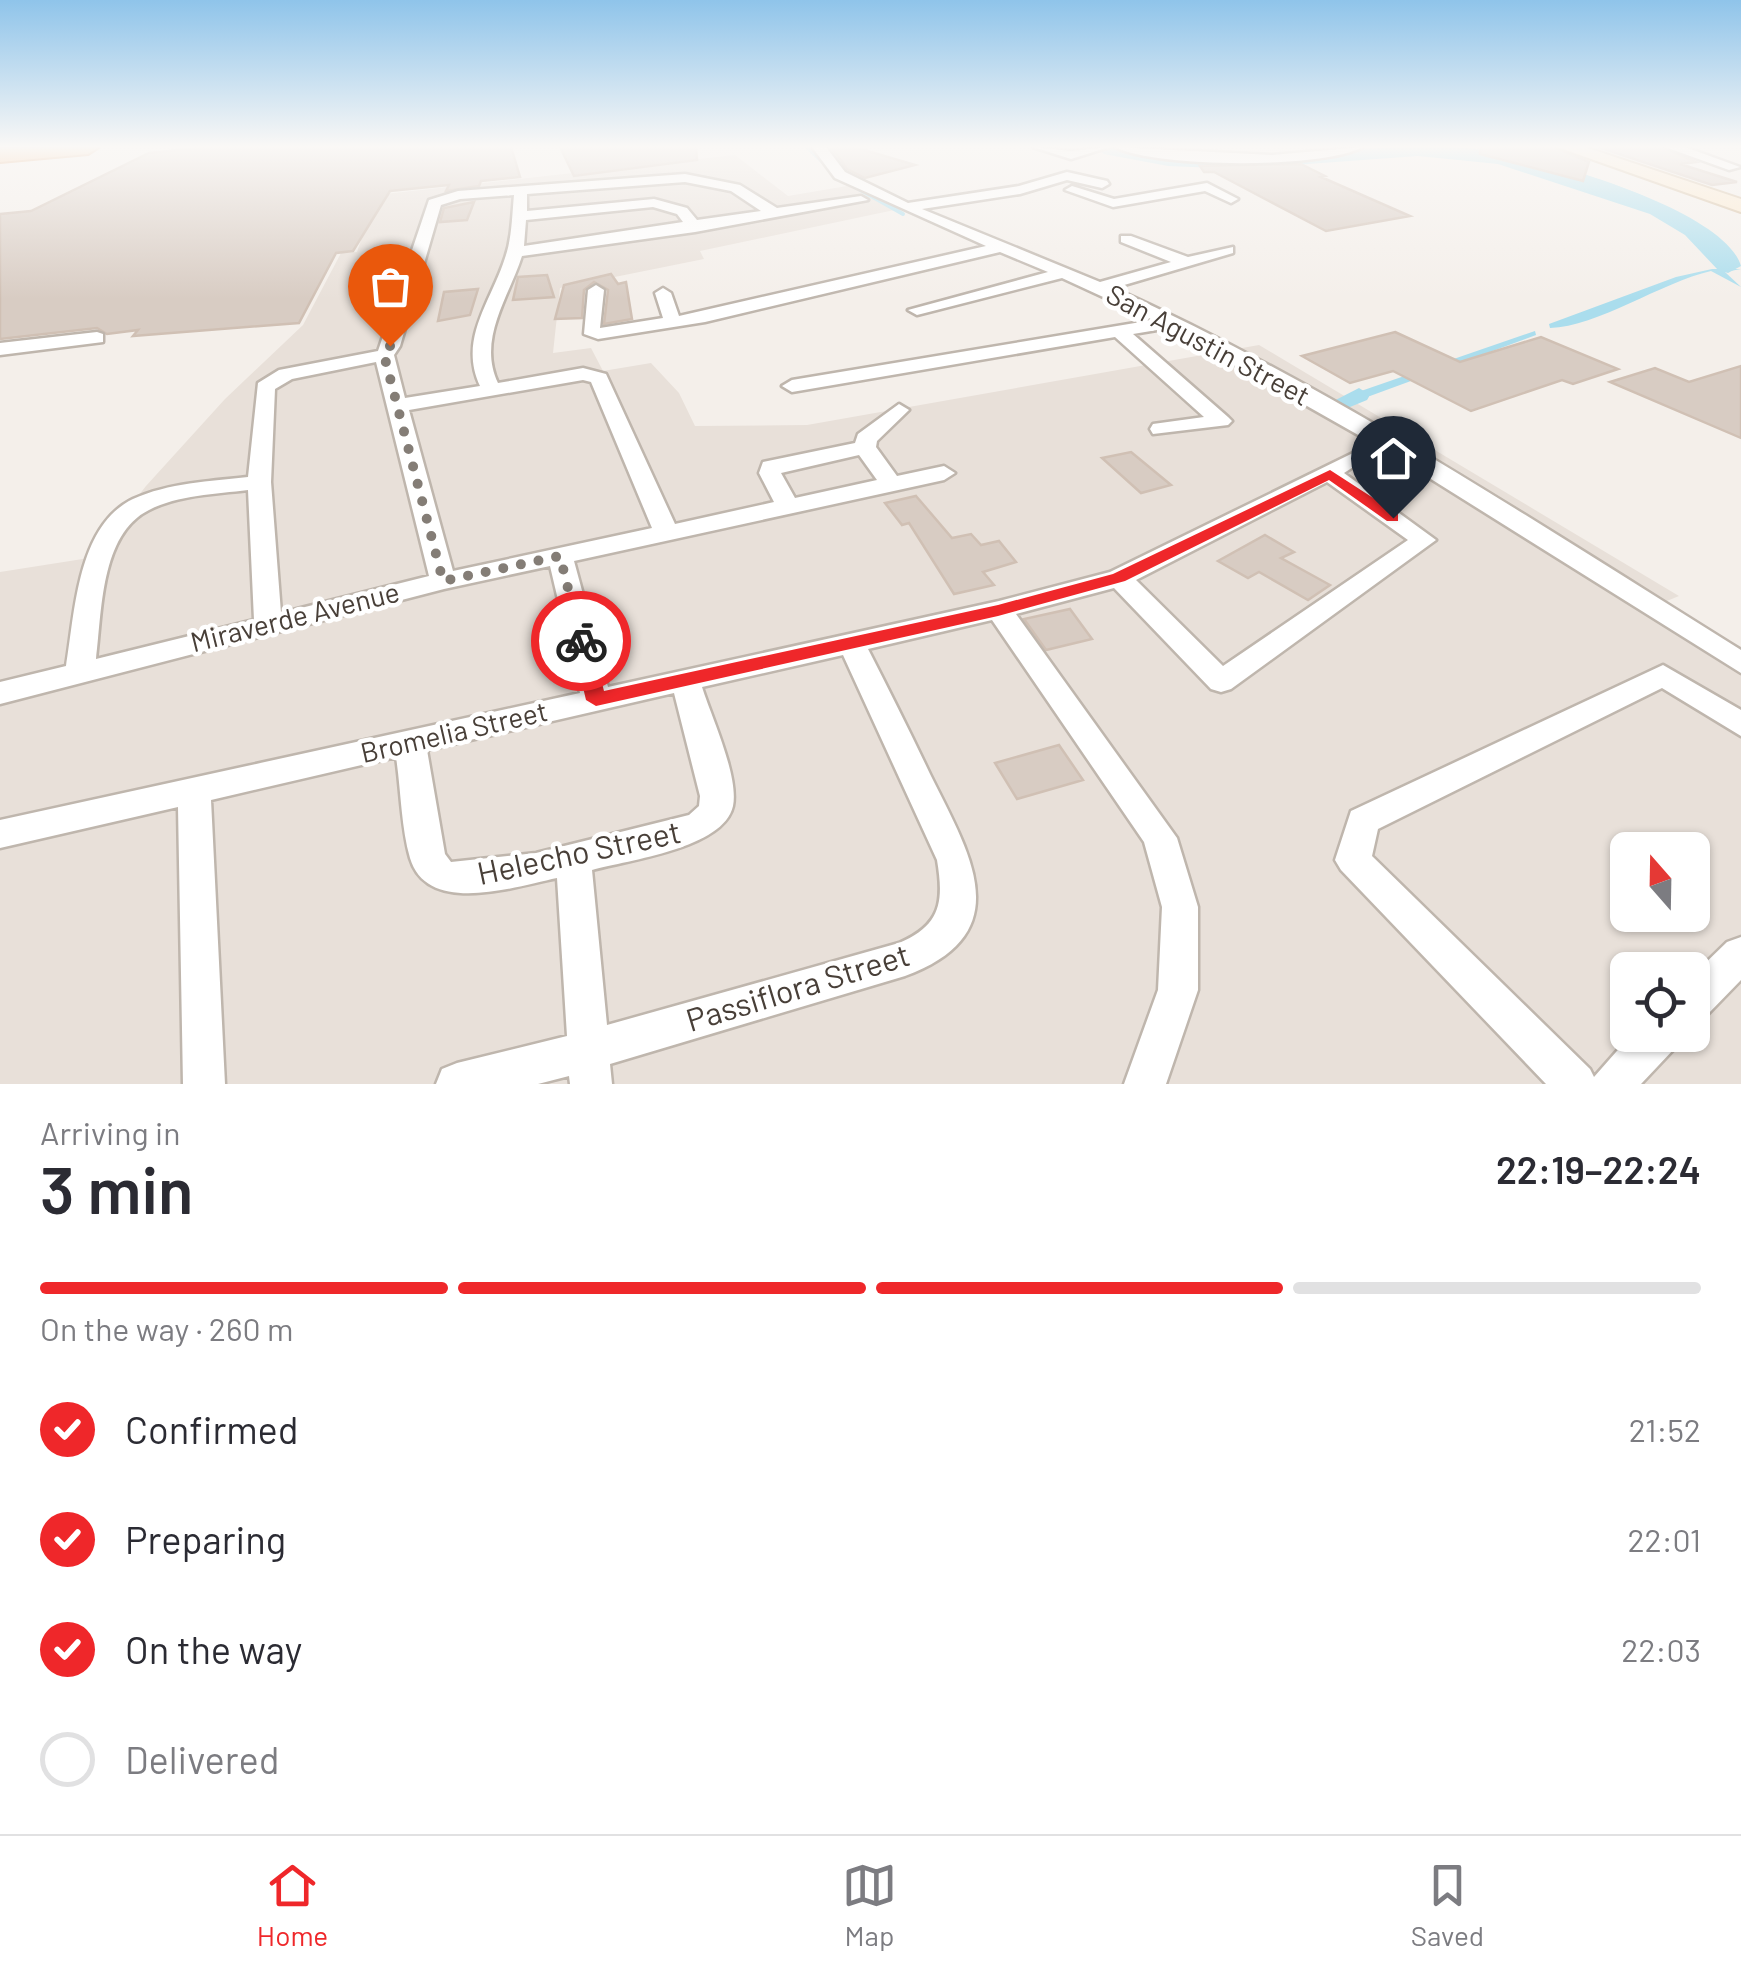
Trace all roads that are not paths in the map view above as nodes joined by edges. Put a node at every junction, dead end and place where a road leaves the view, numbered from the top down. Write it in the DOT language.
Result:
graph roads {
  1 [pos="445,198"];
  2 [pos="520,198"];
  3 [pos="750,198"];
  4 [pos="887,198"];
  5 [pos="977,198"];
  6 [pos="1096,198"];
  7 [pos="1147,198"];
  8 [pos="1716,198"];
  9 [pos="861,200"];
  10 [pos="1741,206"];
  11 [pos="906,207"];
  12 [pos="776,214"];
  13 [pos="518,216"];
  14 [pos="695,228"];
  15 [pos="1126,240"];
  16 [pos="1004,246"];
  17 [pos="1228,250"];
  18 [pos="514,252"];
  19 [pos="1187,262"];
  20 [pos="1062,273"];
  21 [pos="1098,288"];
  22 [pos="596,290"];
  23 [pos="663,293"];
  24 [pos="917,310"];
  25 [pos="1171,322"];
  26 [pos="673,323"];
  27 [pos="1119,331"];
  28 [pos="97,338"];
  29 [pos="0,349"];
  30 [pos="384,355"];
  31 [pos="792,386"];
  32 [pos="492,390"];
  33 [pos="398,406"];
  34 [pos="899,410"];
  35 [pos="1161,429"];
  36 [pos="864,448"];
  37 [pos="944,473"];
  38 [pos="259,482"];
  39 [pos="891,484"];
  40 [pos="788,505"];
  41 [pos="666,532"];
  42 [pos="560,556"];
  43 [pos="1119,578"];
  44 [pos="443,581"];
  45 [pos="998,610"];
  46 [pos="268,623"];
  47 [pos="852,644"];
  48 [pos="1741,663"];
  49 [pos="80,671"];
  50 [pos="686,680"];
  51 [pos="0,693"];
  52 [pos="596,700"];
  53 [pos="1741,725"];
  54 [pos="410,742"];
  55 [pos="194,790"];
  56 [pos="0,834"];
  57 [pos="573,857"];
  58 [pos="1741,954"];
  59 [pos="1710,985"];
  60 [pos="1643,1052"];
  61 [pos="588,1068"];
  62 [pos="1148,1083"];
  63 [pos="204,1084"];
  64 [pos="457,1084"];
  65 [pos="1575,1084"];
  66 [pos="1612,1084"];
  1 -- 30 [label="street"];
  2 -- 13 [label="street"];
  3 -- 12 [label="street"];
  4 -- 11 [label="street, San Agustin Street"];
  5 -- 11 [label="street"];
  6 -- 7 [label="street"];
  8 -- 10 [label="street"];
  9 -- 12 [label="street"];
  11 -- 16 [label="street, San Agustin Street"];
  12 -- 14 [label="street"];
  13 -- 14 [label="street"];
  13 -- 18 [label="street"];
  14 -- 18 [label="street"];
  15 -- 19 [label="street"];
  16 -- 20 [label="street, San Agustin Street"];
  16 -- 26 [label="street"];
  17 -- 19 [label="street"];
  18 -- 32 [label="street"];
  19 -- 21 [label="street"];
  20 -- 21 [label="street, San Agustin Street"];
  20 -- 24 [label="street"];
  21 -- 25 [label="street, San Agustin Street"];
  22 -- 26 [label="street"];
  23 -- 26 [label="street"];
  25 -- 27 [label="street"];
  25 -- 48 [label="street, San Agustin Street"];
  27 -- 31 [label="street"];
  27 -- 35 [label="street"];
  28 -- 29 [label="street"];
  30 -- 33 [label="street"];
  30 -- 38 [label="street"];
  32 -- 33 [label="street"];
  32 -- 41 [label="street"];
  33 -- 44 [label="street"];
  34 -- 36 [label="street"];
  36 -- 39 [label="street"];
  36 -- 40 [label="street"];
  37 -- 39 [label="street, Miraverde Avenue"];
  38 -- 46 [label="street"];
  38 -- 49 [label="street"];
  39 -- 40 [label="street, Miraverde Avenue"];
  40 -- 41 [label="street, Miraverde Avenue"];
  41 -- 42 [label="street, Miraverde Avenue"];
  42 -- 44 [label="street, Miraverde Avenue"];
  42 -- 52 [label="street"];
  43 -- 43 [label="street, Bromelia Street"];
  43 -- 45 [label="street, Bromelia Street"];
  44 -- 46 [label="street, Miraverde Avenue"];
  45 -- 47 [label="street, Bromelia Street"];
  45 -- 62 [label="street"];
  46 -- 49 [label="street, Miraverde Avenue"];
  47 -- 50 [label="street, Bromelia Street"];
  47 -- 61 [label="street, Passiflora Street"];
  49 -- 51 [label="street, Miraverde Avenue"];
  50 -- 52 [label="street, Bromelia Street"];
  50 -- 57 [label="street, Helecho Street"];
  52 -- 54 [label="street, Bromelia Street"];
  53 -- 65 [label="street"];
  54 -- 55 [label="street, Bromelia Street"];
  54 -- 57 [label="street, Helecho Street"];
  55 -- 56 [label="street, Bromelia Street"];
  55 -- 63 [label="street"];
  57 -- 61 [label="street"];
  58 -- 59 [label="street"];
  60 -- 66 [label="street"];
  61 -- 64 [label="street, Passiflora Street"];
}
